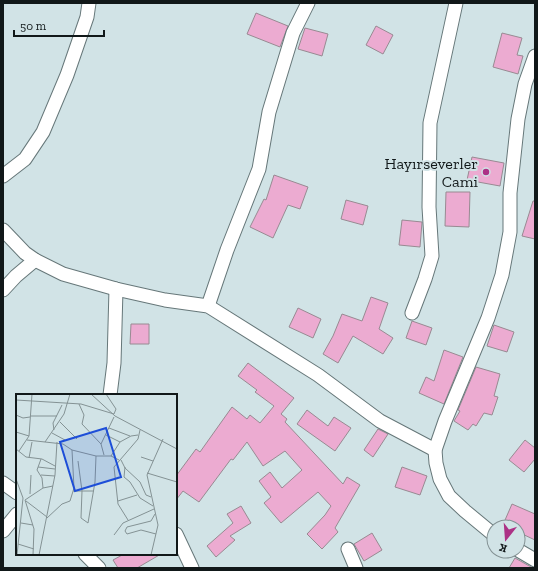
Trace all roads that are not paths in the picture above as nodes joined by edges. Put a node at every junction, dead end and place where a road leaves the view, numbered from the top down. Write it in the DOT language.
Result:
graph roads {
  1 [pos="88,3"];
  2 [pos="308,3"];
  3 [pos="456,3"];
  4 [pos="535,56"];
  5 [pos="3,176"];
  6 [pos="3,230"];
  7 [pos="35,260"];
  8 [pos="116,289"];
  9 [pos="3,290"];
  10 [pos="208,306"];
  11 [pos="412,313"];
  12 [pos="110,394"];
  13 [pos="435,450"];
  14 [pos="3,483"];
  15 [pos="16,492"];
  16 [pos="16,515"];
  17 [pos="486,528"];
  18 [pos="3,530"];
  19 [pos="177,536"];
  20 [pos="348,550"];
  21 [pos="85,555"];
  22 [pos="526,555"];
  23 [pos="535,560"];
  24 [pos="99,568"];
  25 [pos="192,568"];
  26 [pos="356,568"];
  1 -- 5 [label="street"];
  2 -- 10 [label="street"];
  3 -- 11 [label="street"];
  4 -- 13 [label="street"];
  6 -- 7 [label="street"];
  7 -- 8 [label="street"];
  7 -- 9 [label="street"];
  8 -- 10 [label="street"];
  8 -- 12 [label="street"];
  10 -- 13 [label="street"];
  13 -- 17 [label="street"];
  14 -- 15 [label="street"];
  16 -- 18 [label="street"];
  19 -- 25 [label="street"];
  20 -- 26 [label="street"];
  21 -- 24 [label="street"];
  22 -- 23 [label="street"];
}
